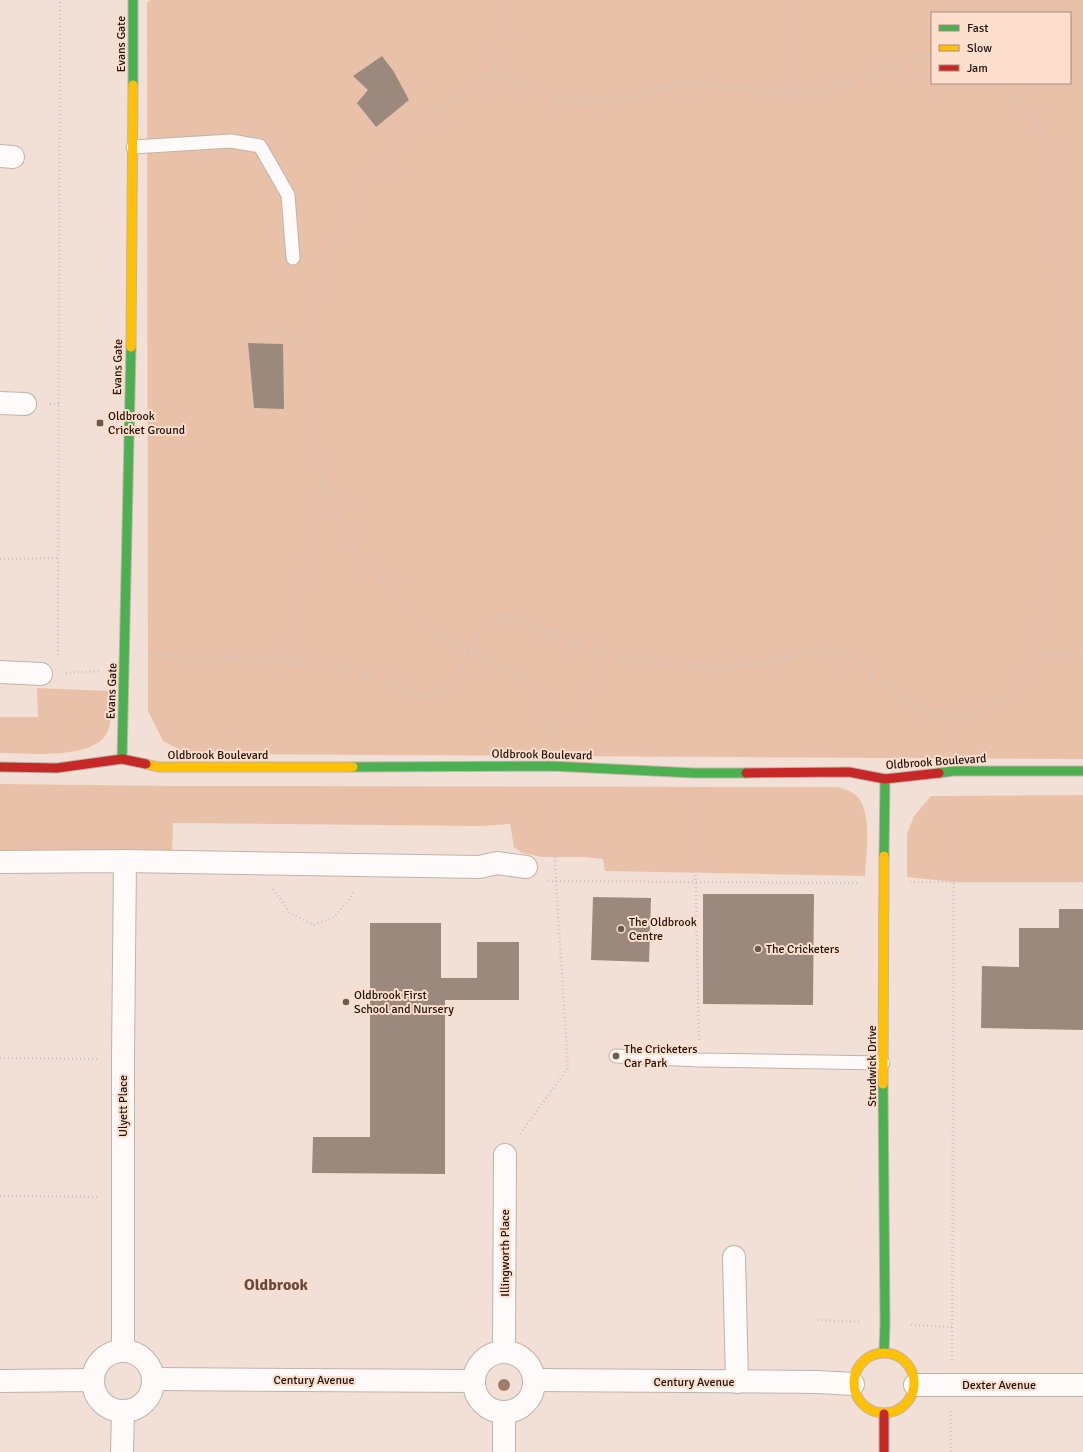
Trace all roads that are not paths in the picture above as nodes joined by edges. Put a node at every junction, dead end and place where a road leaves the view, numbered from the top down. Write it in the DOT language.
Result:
graph roads {
  1 [pos="133,0"];
  2 [pos="133,147"];
  3 [pos="293,258"];
  4 [pos="0,403"];
  5 [pos="25,404"];
  6 [pos="0,672"];
  7 [pos="41,674"];
  8 [pos="122,759"];
  9 [pos="0,767"];
  10 [pos="1083,771"];
  11 [pos="885,779"];
  12 [pos="125,861"];
  13 [pos="0,862"];
  14 [pos="533,874"];
  15 [pos="616,1056"];
  16 [pos="884,1063"];
  17 [pos="505,1156"];
  18 [pos="734,1257"];
  19 [pos="123,1350"];
  20 [pos="504,1351"];
  21 [pos="884,1352"];
  22 [pos="154,1379"];
  23 [pos="92,1380"];
  24 [pos="535,1380"];
  25 [pos="0,1381"];
  26 [pos="473,1381"];
  27 [pos="737,1382"];
  28 [pos="853,1384"];
  29 [pos="915,1384"];
  30 [pos="1083,1385"];
  31 [pos="123,1412"];
  32 [pos="504,1413"];
  33 [pos="884,1414"];
  34 [pos="122,1452"];
  35 [pos="504,1452"];
  36 [pos="884,1452"];
  1 -- 2 [label="street, Evans Gate"];
  2 -- 3 [label="lane"];
  2 -- 8 [label="street, Evans Gate"];
  4 -- 5 [label="street"];
  6 -- 7 [label="street"];
  8 -- 9 [label="street, Oldbrook Boulevard"];
  8 -- 11 [label="street, Oldbrook Boulevard"];
  10 -- 11 [label="street, Oldbrook Boulevard"];
  11 -- 16 [label="street, Strudwick Drive"];
  12 -- 13 [label="street"];
  12 -- 14 [label="street"];
  12 -- 19 [label="street, Ulyett Place"];
  15 -- 16 [label="lane"];
  16 -- 21 [label="street, Strudwick Drive"];
  17 -- 20 [label="street, Illingworth Place"];
  18 -- 27 [label="street"];
  19 -- 22 [label="street"];
  19 -- 23 [label="street"];
  20 -- 24 [label="street"];
  20 -- 26 [label="street"];
  21 -- 28 [label="street"];
  21 -- 29 [label="street"];
  22 -- 26 [label="street, Century Avenue"];
  22 -- 31 [label="street"];
  23 -- 25 [label="street"];
  23 -- 31 [label="street"];
  24 -- 27 [label="street, Century Avenue"];
  24 -- 32 [label="street"];
  26 -- 32 [label="street"];
  27 -- 28 [label="street, Century Avenue"];
  28 -- 33 [label="street"];
  29 -- 30 [label="street, Dexter Avenue"];
  29 -- 33 [label="street"];
  31 -- 34 [label="street"];
  32 -- 35 [label="street"];
  33 -- 36 [label="street"];
}
